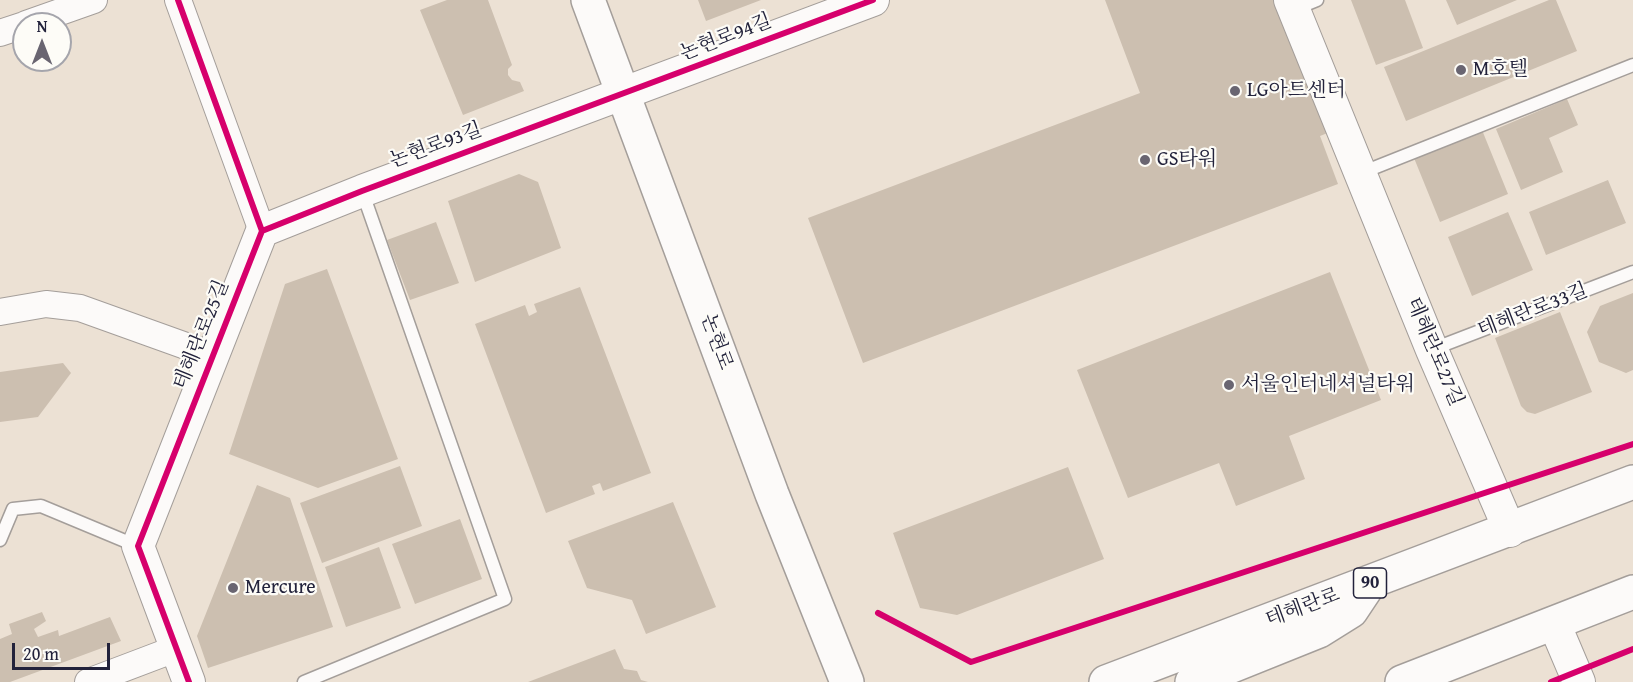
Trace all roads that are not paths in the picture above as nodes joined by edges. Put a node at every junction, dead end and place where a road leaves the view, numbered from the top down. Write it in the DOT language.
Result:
graph roads {
  1 [pos="94,0"];
  2 [pos="178,0"];
  3 [pos="588,0"];
  4 [pos="873,0"];
  5 [pos="1300,3"];
  6 [pos="60,12"];
  7 [pos="1633,65"];
  8 [pos="624,95"];
  9 [pos="1360,174"];
  10 [pos="362,191"];
  11 [pos="262,231"];
  12 [pos="1633,272"];
  13 [pos="0,312"];
  14 [pos="1432,350"];
  15 [pos="211,355"];
  16 [pos="1633,482"];
  17 [pos="1510,531"];
  18 [pos="0,540"];
  19 [pos="138,546"];
  20 [pos="1369,584"];
  21 [pos="1633,592"];
  22 [pos="1554,623"];
  23 [pos="176,650"];
  24 [pos="88,682"];
  25 [pos="189,682"];
  26 [pos="304,682"];
  27 [pos="847,682"];
  28 [pos="1106,682"];
  29 [pos="1192,682"];
  30 [pos="1402,682"];
  31 [pos="1579,682"];
  1 -- 6 [label="street"];
  2 -- 11 [label="street"];
  3 -- 8 [label="main road, 논현로"];
  4 -- 8 [label="street, 논현로94길"];
  5 -- 9 [label="street, 테헤란로27길"];
  7 -- 9 [label="lane"];
  8 -- 10 [label="street, 논현로93길"];
  8 -- 27 [label="main road, 논현로"];
  9 -- 14 [label="street, 테헤란로27길"];
  10 -- 11 [label="street, 논현로93길"];
  10 -- 26 [label="lane"];
  11 -- 15 [label="street, 테헤란로25길"];
  12 -- 14 [label="lane, 테헤란로33길"];
  13 -- 15 [label="street, 테헤란로25길"];
  14 -- 17 [label="street, 테헤란로27길"];
  15 -- 19 [label="street, 테헤란로25길"];
  16 -- 17 [label="main road, 테헤란로 / 90"];
  17 -- 20 [label="main road, 테헤란로 / 90"];
  18 -- 19 [label="lane"];
  19 -- 23 [label="street"];
  20 -- 28 [label="main road, 테헤란로 / 90"];
  20 -- 29 [label="main road"];
  21 -- 22 [label="main road"];
  22 -- 30 [label="main road"];
  22 -- 31 [label="street"];
  23 -- 24 [label="street"];
  23 -- 25 [label="street"];
}
